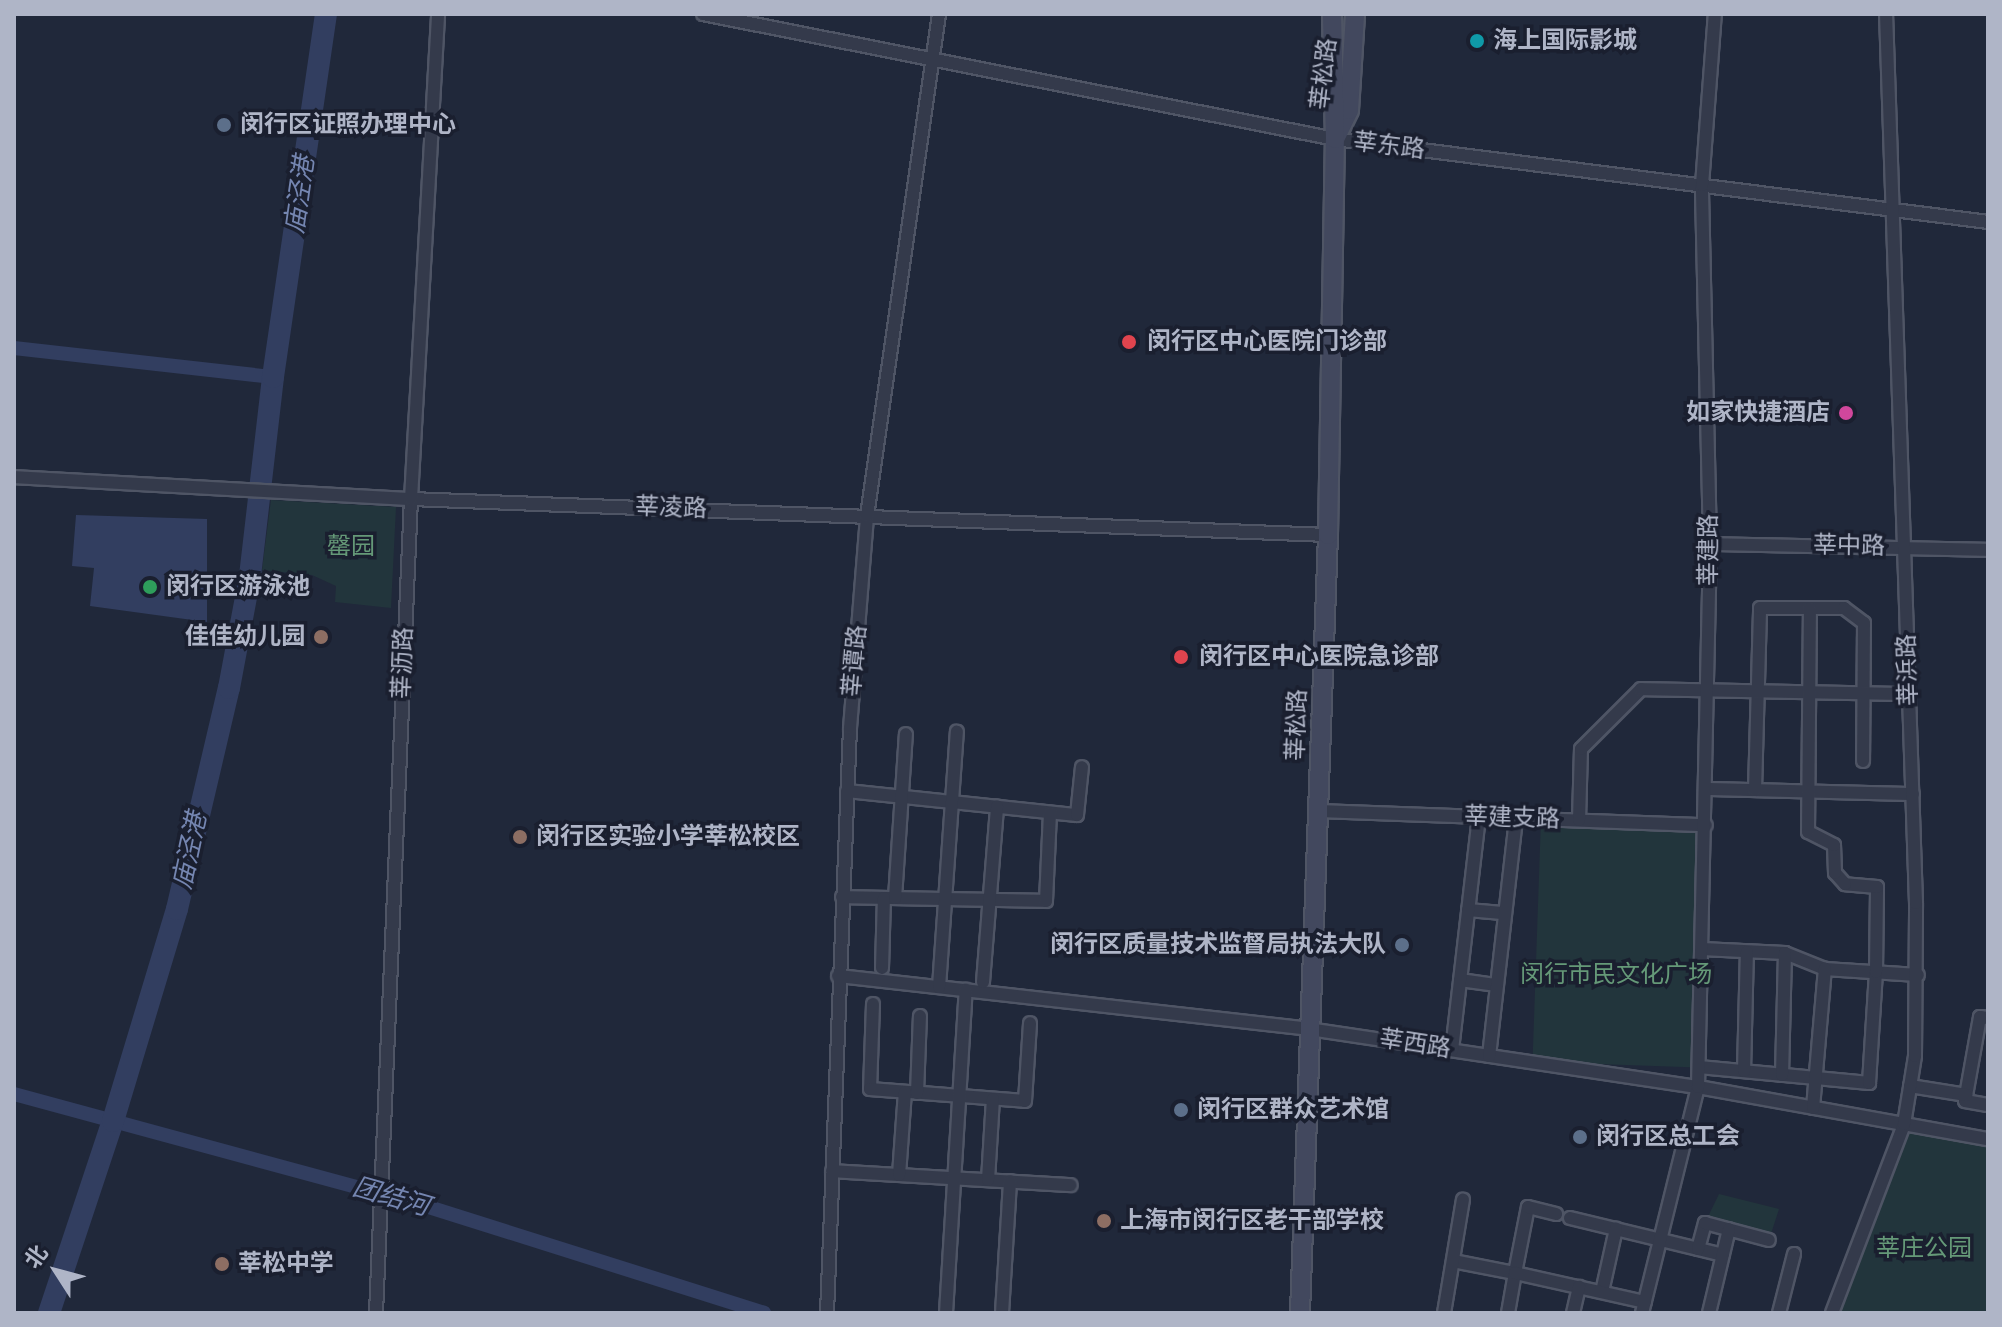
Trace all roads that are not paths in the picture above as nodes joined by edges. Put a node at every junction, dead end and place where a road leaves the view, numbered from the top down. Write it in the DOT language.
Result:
graph roads {
  1 [pos="438,14"];
  2 [pos="703,14"];
  3 [pos="939,14"];
  4 [pos="1332,14"];
  5 [pos="1355,14"];
  6 [pos="1715,14"];
  7 [pos="1886,14"];
  8 [pos="932,60"];
  9 [pos="1335,139"];
  10 [pos="1702,185"];
  11 [pos="1892,209"];
  12 [pos="1988,222"];
  13 [pos="14,477"];
  14 [pos="411,499"];
  15 [pos="867,516"];
  16 [pos="1328,535"];
  17 [pos="1710,544"];
  18 [pos="1904,547"];
  19 [pos="1988,550"];
  20 [pos="1810,608"];
  21 [pos="1708,692"];
  22 [pos="1758,692"];
  23 [pos="1811,693"];
  24 [pos="1864,694"];
  25 [pos="1909,694"];
  26 [pos="957,732"];
  27 [pos="906,734"];
  28 [pos="1863,761"];
  29 [pos="1082,767"];
  30 [pos="1706,789"];
  31 [pos="1755,790"];
  32 [pos="847,791"];
  33 [pos="1809,791"];
  34 [pos="1913,794"];
  35 [pos="902,797"];
  36 [pos="952,802"];
  37 [pos="997,807"];
  38 [pos="1318,811"];
  39 [pos="1050,813"];
  40 [pos="1479,817"];
  41 [pos="1516,818"];
  42 [pos="1579,820"];
  43 [pos="1706,825"];
  44 [pos="842,897"];
  45 [pos="890,898"];
  46 [pos="945,899"];
  47 [pos="990,900"];
  48 [pos="1468,910"];
  49 [pos="1505,913"];
  50 [pos="1702,949"];
  51 [pos="1747,952"];
  52 [pos="1785,953"];
  53 [pos="882,968"];
  54 [pos="1825,969"];
  55 [pos="1876,972"];
  56 [pos="1918,975"];
  57 [pos="838,976"];
  58 [pos="1460,980"];
  59 [pos="983,982"];
  60 [pos="1497,985"];
  61 [pos="939,987"];
  62 [pos="966,990"];
  63 [pos="873,1004"];
  64 [pos="920,1016"];
  65 [pos="1988,1018"];
  66 [pos="1030,1023"];
  67 [pos="1309,1029"];
  68 [pos="1452,1050"];
  69 [pos="1489,1056"];
  70 [pos="1699,1067"];
  71 [pos="1744,1071"];
  72 [pos="1782,1075"];
  73 [pos="1815,1078"];
  74 [pos="1910,1086"];
  75 [pos="1698,1087"];
  76 [pos="911,1093"];
  77 [pos="1966,1095"];
  78 [pos="959,1096"];
  79 [pos="993,1099"];
  80 [pos="1988,1105"];
  81 [pos="1813,1108"];
  82 [pos="1904,1124"];
  83 [pos="1988,1139"];
  84 [pos="832,1171"];
  85 [pos="899,1175"];
  86 [pos="955,1178"];
  87 [pos="988,1180"];
  88 [pos="1010,1181"];
  89 [pos="1071,1185"];
  90 [pos="1463,1200"];
  91 [pos="1556,1214"];
  92 [pos="1570,1218"];
  93 [pos="1616,1229"];
  94 [pos="1729,1229"];
  95 [pos="1660,1240"];
  96 [pos="1769,1240"];
  97 [pos="1698,1249"];
  98 [pos="1794,1254"];
  99 [pos="1723,1255"];
  100 [pos="1453,1261"];
  101 [pos="1515,1273"];
  102 [pos="1579,1287"];
  103 [pos="1602,1292"];
  104 [pos="1644,1307"];
  105 [pos="827,1310"];
  106 [pos="376,1313"];
  107 [pos="946,1313"];
  108 [pos="1002,1313"];
  109 [pos="1300,1313"];
  110 [pos="1444,1313"];
  111 [pos="1508,1313"];
  112 [pos="1573,1313"];
  113 [pos="1709,1313"];
  114 [pos="1779,1313"];
  115 [pos="1832,1313"];
  1 -- 14 [label="street, 莘沥路"];
  2 -- 8 [label="street, 莘东路"];
  3 -- 8 [label="street, 莘谭路"];
  4 -- 9 [label="main road, 莘松路"];
  5 -- 9 [label="main road, 莘松路"];
  6 -- 10 [label="street, 莘建路"];
  7 -- 11 [label="street, 莘浜路"];
  8 -- 9 [label="street, 莘东路"];
  8 -- 15 [label="street, 莘谭路"];
  9 -- 10 [label="street, 莘东路"];
  9 -- 16 [label="main road, 莘松路"];
  10 -- 11 [label="street, 莘东路"];
  10 -- 17 [label="street, 莘建路"];
  11 -- 12 [label="street, 莘东路"];
  11 -- 18 [label="street, 莘浜路"];
  13 -- 14 [label="street, 莘凌路"];
  14 -- 15 [label="street, 莘凌路"];
  14 -- 106 [label="street, 莘沥路"];
  15 -- 16 [label="street, 莘凌路"];
  15 -- 32 [label="street, 莘谭路"];
  16 -- 38 [label="main road, 莘松路"];
  17 -- 18 [label="street, 莘中路"];
  17 -- 21 [label="street, 莘建路"];
  18 -- 19 [label="street, 莘中路"];
  18 -- 25 [label="street, 莘浜路"];
  20 -- 22 [label="street"];
  20 -- 23 [label="street"];
  20 -- 24 [label="street"];
  21 -- 22 [label="street"];
  21 -- 30 [label="street, 莘建路"];
  21 -- 42 [label="street"];
  22 -- 23 [label="street"];
  22 -- 31 [label="street"];
  23 -- 24 [label="street"];
  23 -- 33 [label="street"];
  24 -- 25 [label="street"];
  24 -- 28 [label="street"];
  25 -- 34 [label="street, 莘浜路"];
  26 -- 36 [label="street"];
  27 -- 35 [label="street"];
  29 -- 39 [label="street"];
  30 -- 31 [label="street"];
  30 -- 43 [label="street, 莘建路"];
  31 -- 33 [label="street"];
  32 -- 35 [label="street"];
  32 -- 44 [label="street, 莘谭路"];
  33 -- 34 [label="street"];
  33 -- 55 [label="street"];
  34 -- 56 [label="street, 莘浜路"];
  35 -- 36 [label="street"];
  35 -- 45 [label="street"];
  36 -- 37 [label="street"];
  36 -- 46 [label="street"];
  37 -- 39 [label="street"];
  37 -- 47 [label="street"];
  38 -- 40 [label="street, 莘建支路"];
  38 -- 67 [label="main road, 莘松路"];
  39 -- 47 [label="street"];
  40 -- 41 [label="street, 莘建支路"];
  40 -- 48 [label="street"];
  41 -- 42 [label="street, 莘建支路"];
  41 -- 49 [label="street"];
  42 -- 43 [label="street, 莘建支路"];
  43 -- 50 [label="street, 莘建路"];
  44 -- 45 [label="street"];
  44 -- 57 [label="street, 莘谭路"];
  45 -- 46 [label="street"];
  45 -- 53 [label="street"];
  46 -- 47 [label="street"];
  46 -- 61 [label="street"];
  47 -- 59 [label="street"];
  48 -- 49 [label="street"];
  48 -- 58 [label="street"];
  49 -- 60 [label="street"];
  50 -- 51 [label="street"];
  50 -- 70 [label="street, 莘建路"];
  51 -- 52 [label="street"];
  51 -- 71 [label="street"];
  52 -- 54 [label="street"];
  52 -- 72 [label="street"];
  54 -- 55 [label="street"];
  54 -- 73 [label="street"];
  55 -- 56 [label="street"];
  55 -- 73 [label="street"];
  56 -- 74 [label="street, 莘浜路"];
  57 -- 61 [label="street, 莘西路"];
  57 -- 84 [label="street, 莘谭路"];
  58 -- 60 [label="street"];
  58 -- 68 [label="street"];
  60 -- 69 [label="street"];
  61 -- 62 [label="street, 莘西路"];
  62 -- 67 [label="street, 莘西路"];
  62 -- 78 [label="street"];
  63 -- 76 [label="street"];
  64 -- 76 [label="street"];
  65 -- 77 [label="street"];
  66 -- 79 [label="street"];
  67 -- 68 [label="street, 莘西路"];
  67 -- 109 [label="main road, 莘松路"];
  68 -- 69 [label="street, 莘西路"];
  69 -- 75 [label="street, 莘西路"];
  70 -- 71 [label="street"];
  70 -- 75 [label="street, 莘建路"];
  71 -- 72 [label="street"];
  72 -- 73 [label="street"];
  73 -- 81 [label="street"];
  74 -- 77 [label="street"];
  74 -- 82 [label="street, 莘浜路"];
  75 -- 81 [label="street, 莘西路"];
  75 -- 95 [label="street, 莘建路"];
  76 -- 78 [label="street"];
  76 -- 85 [label="street"];
  77 -- 80 [label="street"];
  78 -- 79 [label="street"];
  78 -- 86 [label="street"];
  79 -- 87 [label="street"];
  81 -- 82 [label="street, 莘西路"];
  82 -- 83 [label="street, 莘西路"];
  82 -- 115 [label="street, 莘浜路"];
  84 -- 85 [label="street"];
  84 -- 105 [label="street, 莘谭路"];
  85 -- 86 [label="street"];
  86 -- 87 [label="street"];
  86 -- 107 [label="street"];
  87 -- 88 [label="street"];
  88 -- 89 [label="street"];
  88 -- 108 [label="street"];
  90 -- 100 [label="street"];
  91 -- 101 [label="street"];
  92 -- 93 [label="street"];
  93 -- 95 [label="street"];
  93 -- 103 [label="street"];
  94 -- 96 [label="street"];
  94 -- 97 [label="street"];
  94 -- 99 [label="street"];
  95 -- 97 [label="street"];
  95 -- 104 [label="street, 莘建路"];
  97 -- 99 [label="street"];
  98 -- 114 [label="street"];
  99 -- 113 [label="street"];
  100 -- 101 [label="street"];
  100 -- 110 [label="street"];
  101 -- 102 [label="street"];
  101 -- 111 [label="street"];
  102 -- 103 [label="street"];
  102 -- 112 [label="street"];
  103 -- 104 [label="street"];
}
